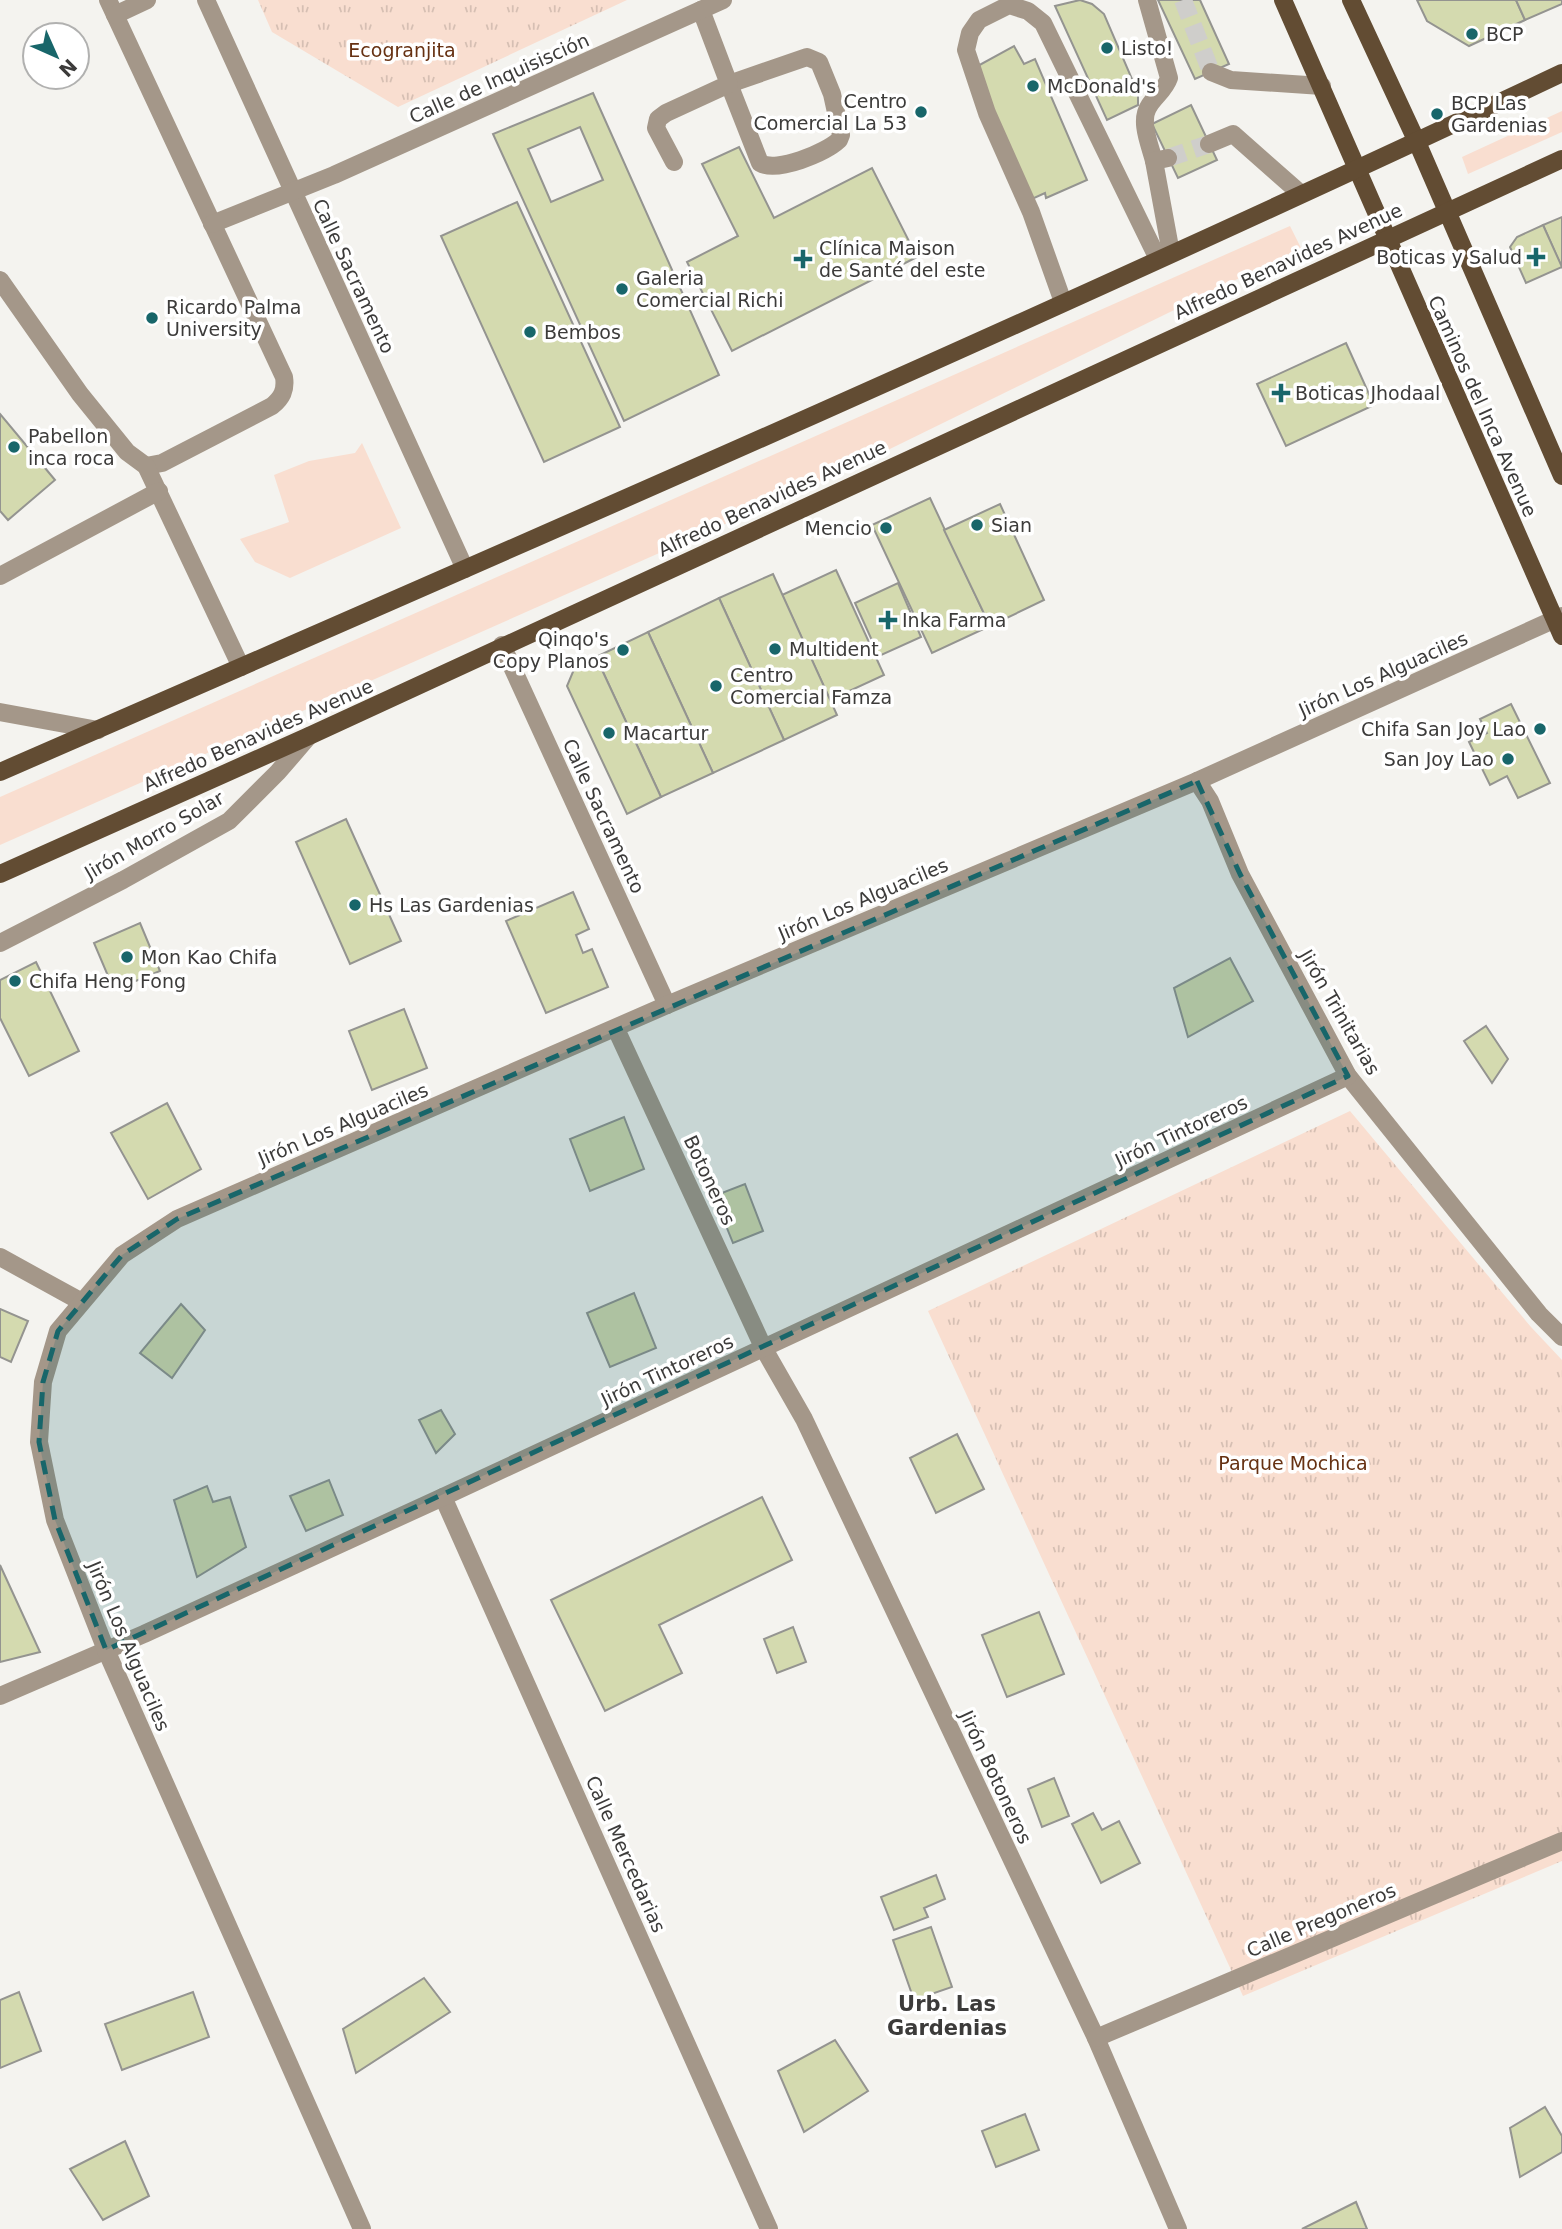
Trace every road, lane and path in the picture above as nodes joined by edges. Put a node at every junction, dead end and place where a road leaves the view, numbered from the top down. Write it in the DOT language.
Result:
graph roads {
  1 [pos="147,0"];
  2 [pos="206,0"];
  3 [pos="723,0"];
  4 [pos="1147,0"];
  5 [pos="1283,0"];
  6 [pos="1351,0"];
  7 [pos="1008,2"];
  8 [pos="111,8"];
  9 [pos="701,10"];
  10 [pos="1211,72"];
  11 [pos="1562,73"];
  12 [pos="729,84"];
  13 [pos="1322,86"];
  14 [pos="1417,142"];
  15 [pos="1209,144"];
  16 [pos="1562,159"];
  17 [pos="674,162"];
  18 [pos="1358,168"];
  19 [pos="292,193"];
  20 [pos="1301,194"];
  21 [pos="1446,211"];
  22 [pos="212,224"];
  23 [pos="1386,239"];
  24 [pos="1165,256"];
  25 [pos="0,280"];
  26 [pos="1063,302"];
  27 [pos="146,466"];
  28 [pos="1562,476"];
  29 [pos="159,491"];
  30 [pos="465,569"];
  31 [pos="0,576"];
  32 [pos="1560,624"];
  33 [pos="502,645"];
  34 [pos="242,667"];
  35 [pos="0,712"];
  36 [pos="98,730"];
  37 [pos="309,736"];
  38 [pos="0,772"];
  39 [pos="1197,781"];
  40 [pos="0,874"];
  41 [pos="0,943"];
  42 [pos="667,1005"];
  43 [pos="615,1029"];
  44 [pos="1348,1076"];
  45 [pos="0,1258"];
  46 [pos="80,1301"];
  47 [pos="1562,1337"];
  48 [pos="764,1349"];
  49 [pos="443,1497"];
  50 [pos="106,1650"];
  51 [pos="0,1696"];
  52 [pos="1562,1841"];
  53 [pos="1096,2038"];
  54 [pos="362,2229"];
  55 [pos="769,2229"];
  56 [pos="1178,2229"];
  1 -- 8 [label="street"];
  2 -- 19 [label="street, Calle Sacramento"];
  3 -- 9 [label="street, Calle de Inquisisción"];
  4 -- 24 [label="street"];
  5 -- 13 [label="main road, Caminos del Inca Avenue"];
  6 -- 14 [label="main road"];
  7 -- 24 [label="street"];
  7 -- 26 [label="street"];
  8 -- 22 [label="street"];
  9 -- 12 [label="street"];
  9 -- 19 [label="street, Calle de Inquisisción"];
  10 -- 13 [label="street"];
  11 -- 14 [label="main road"];
  12 -- 12 [label="street"];
  12 -- 17 [label="street"];
  13 -- 18 [label="main road, Caminos del Inca Avenue"];
  14 -- 18 [label="main road"];
  14 -- 21 [label="main road"];
  15 -- 20 [label="street"];
  16 -- 21 [label="main road, Alfredo Benavides Avenue"];
  18 -- 20 [label="main road"];
  18 -- 23 [label="main road, Caminos del Inca Avenue"];
  19 -- 22 [label="street, Calle de Inquisisción"];
  19 -- 30 [label="street, Calle Sacramento"];
  20 -- 24 [label="main road"];
  21 -- 23 [label="main road, Alfredo Benavides Avenue"];
  21 -- 28 [label="main road"];
  22 -- 27 [label="street"];
  23 -- 32 [label="main road, Caminos del Inca Avenue"];
  23 -- 33 [label="main road, Alfredo Benavides Avenue"];
  24 -- 26 [label="main road"];
  25 -- 27 [label="street"];
  26 -- 30 [label="main road"];
  27 -- 29 [label="street"];
  29 -- 31 [label="street"];
  29 -- 34 [label="street"];
  30 -- 34 [label="main road"];
  32 -- 39 [label="street, Jirón Los Alguaciles"];
  33 -- 37 [label="main road, Alfredo Benavides Avenue"];
  33 -- 42 [label="street, Calle Sacramento"];
  34 -- 36 [label="main road"];
  35 -- 36 [label="street"];
  36 -- 38 [label="main road"];
  37 -- 40 [label="main road, Alfredo Benavides Avenue"];
  37 -- 41 [label="street, Jirón Morro Solar"];
  39 -- 42 [label="street, Jirón Los Alguaciles"];
  39 -- 44 [label="street, Jirón Trinitarias"];
  42 -- 43 [label="street, Jirón Los Alguaciles"];
  43 -- 46 [label="street, Jirón Los Alguaciles"];
  43 -- 48 [label="street, Botoneros"];
  44 -- 47 [label="street, Jirón Trinitarias"];
  44 -- 48 [label="street, Jirón Tintoreros"];
  45 -- 46 [label="street"];
  46 -- 50 [label="street, Jirón Los Alguaciles"];
  48 -- 49 [label="street, Jirón Tintoreros"];
  48 -- 53 [label="street, Jirón Botoneros"];
  49 -- 50 [label="street, Jirón Tintoreros"];
  49 -- 55 [label="street, Calle Mercedarias"];
  50 -- 51 [label="street, Jirón Tintoreros"];
  50 -- 54 [label="street, Jirón Los Alguaciles"];
  52 -- 53 [label="street, Calle Pregoneros"];
  53 -- 56 [label="street, Jirón Botoneros"];
}
